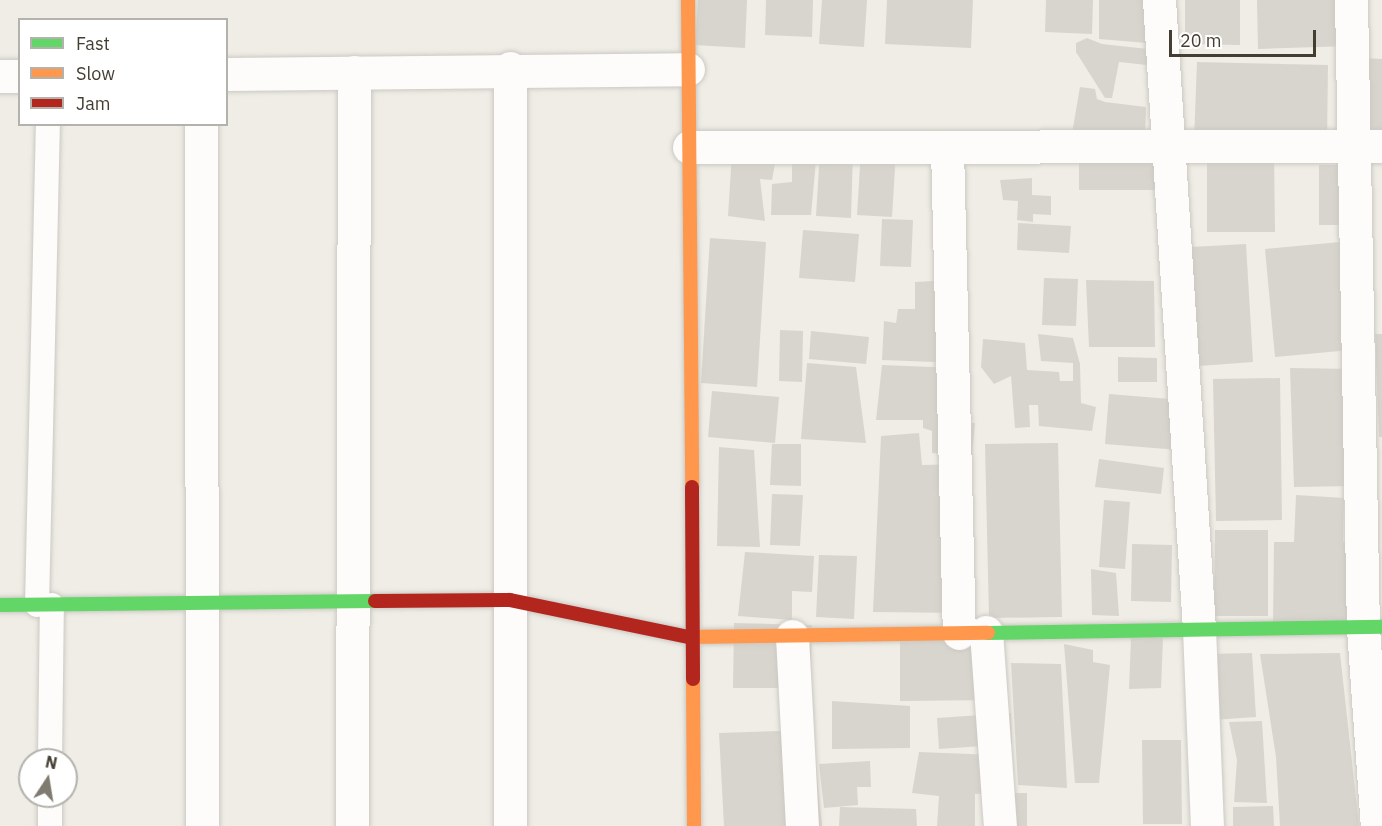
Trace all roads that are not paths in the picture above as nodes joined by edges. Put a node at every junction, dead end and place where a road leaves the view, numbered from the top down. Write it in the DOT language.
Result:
graph roads {
  1 [pos="688,0"];
  2 [pos="1159,0"];
  3 [pos="1351,0"];
  4 [pos="510,68"];
  5 [pos="688,69"];
  6 [pos="354,72"];
  7 [pos="228,74"];
  8 [pos="0,76"];
  9 [pos="18,76"];
  10 [pos="48,126"];
  11 [pos="201,126"];
  12 [pos="1168,146"];
  13 [pos="1369,146"];
  14 [pos="689,147"];
  15 [pos="947,147"];
  16 [pos="353,600"];
  17 [pos="510,600"];
  18 [pos="201,604"];
  19 [pos="0,605"];
  20 [pos="45,605"];
  21 [pos="1372,627"];
  22 [pos="1199,628"];
  23 [pos="973,632"];
  24 [pos="792,636"];
  25 [pos="693,638"];
  26 [pos="50,748"];
  27 [pos="50,808"];
  28 [pos="50,826"];
  29 [pos="202,826"];
  30 [pos="352,826"];
  31 [pos="510,826"];
  32 [pos="694,826"];
  33 [pos="802,826"];
  34 [pos="1000,826"];
  35 [pos="1207,826"];
  36 [pos="1377,826"];
  1 -- 5 [label="street"];
  2 -- 12 [label="street"];
  3 -- 13 [label="street"];
  4 -- 5 [label="street"];
  4 -- 6 [label="street"];
  4 -- 17 [label="street"];
  5 -- 14 [label="street"];
  6 -- 7 [label="street"];
  6 -- 16 [label="street"];
  8 -- 9 [label="street"];
  10 -- 20 [label="lane"];
  11 -- 18 [label="street"];
  12 -- 13 [label="street"];
  12 -- 15 [label="street"];
  12 -- 22 [label="street"];
  13 -- 21 [label="street"];
  14 -- 15 [label="street"];
  14 -- 25 [label="street"];
  15 -- 23 [label="street"];
  16 -- 17 [label="street"];
  16 -- 18 [label="street"];
  16 -- 30 [label="street"];
  17 -- 25 [label="street"];
  17 -- 31 [label="street"];
  18 -- 20 [label="street"];
  18 -- 29 [label="street"];
  19 -- 20 [label="street"];
  20 -- 26 [label="lane"];
  21 -- 22 [label="street"];
  21 -- 36 [label="street"];
  22 -- 23 [label="street"];
  22 -- 35 [label="street"];
  23 -- 24 [label="street"];
  23 -- 34 [label="street"];
  24 -- 25 [label="street"];
  24 -- 33 [label="street"];
  25 -- 32 [label="street"];
  27 -- 28 [label="lane"];
}
